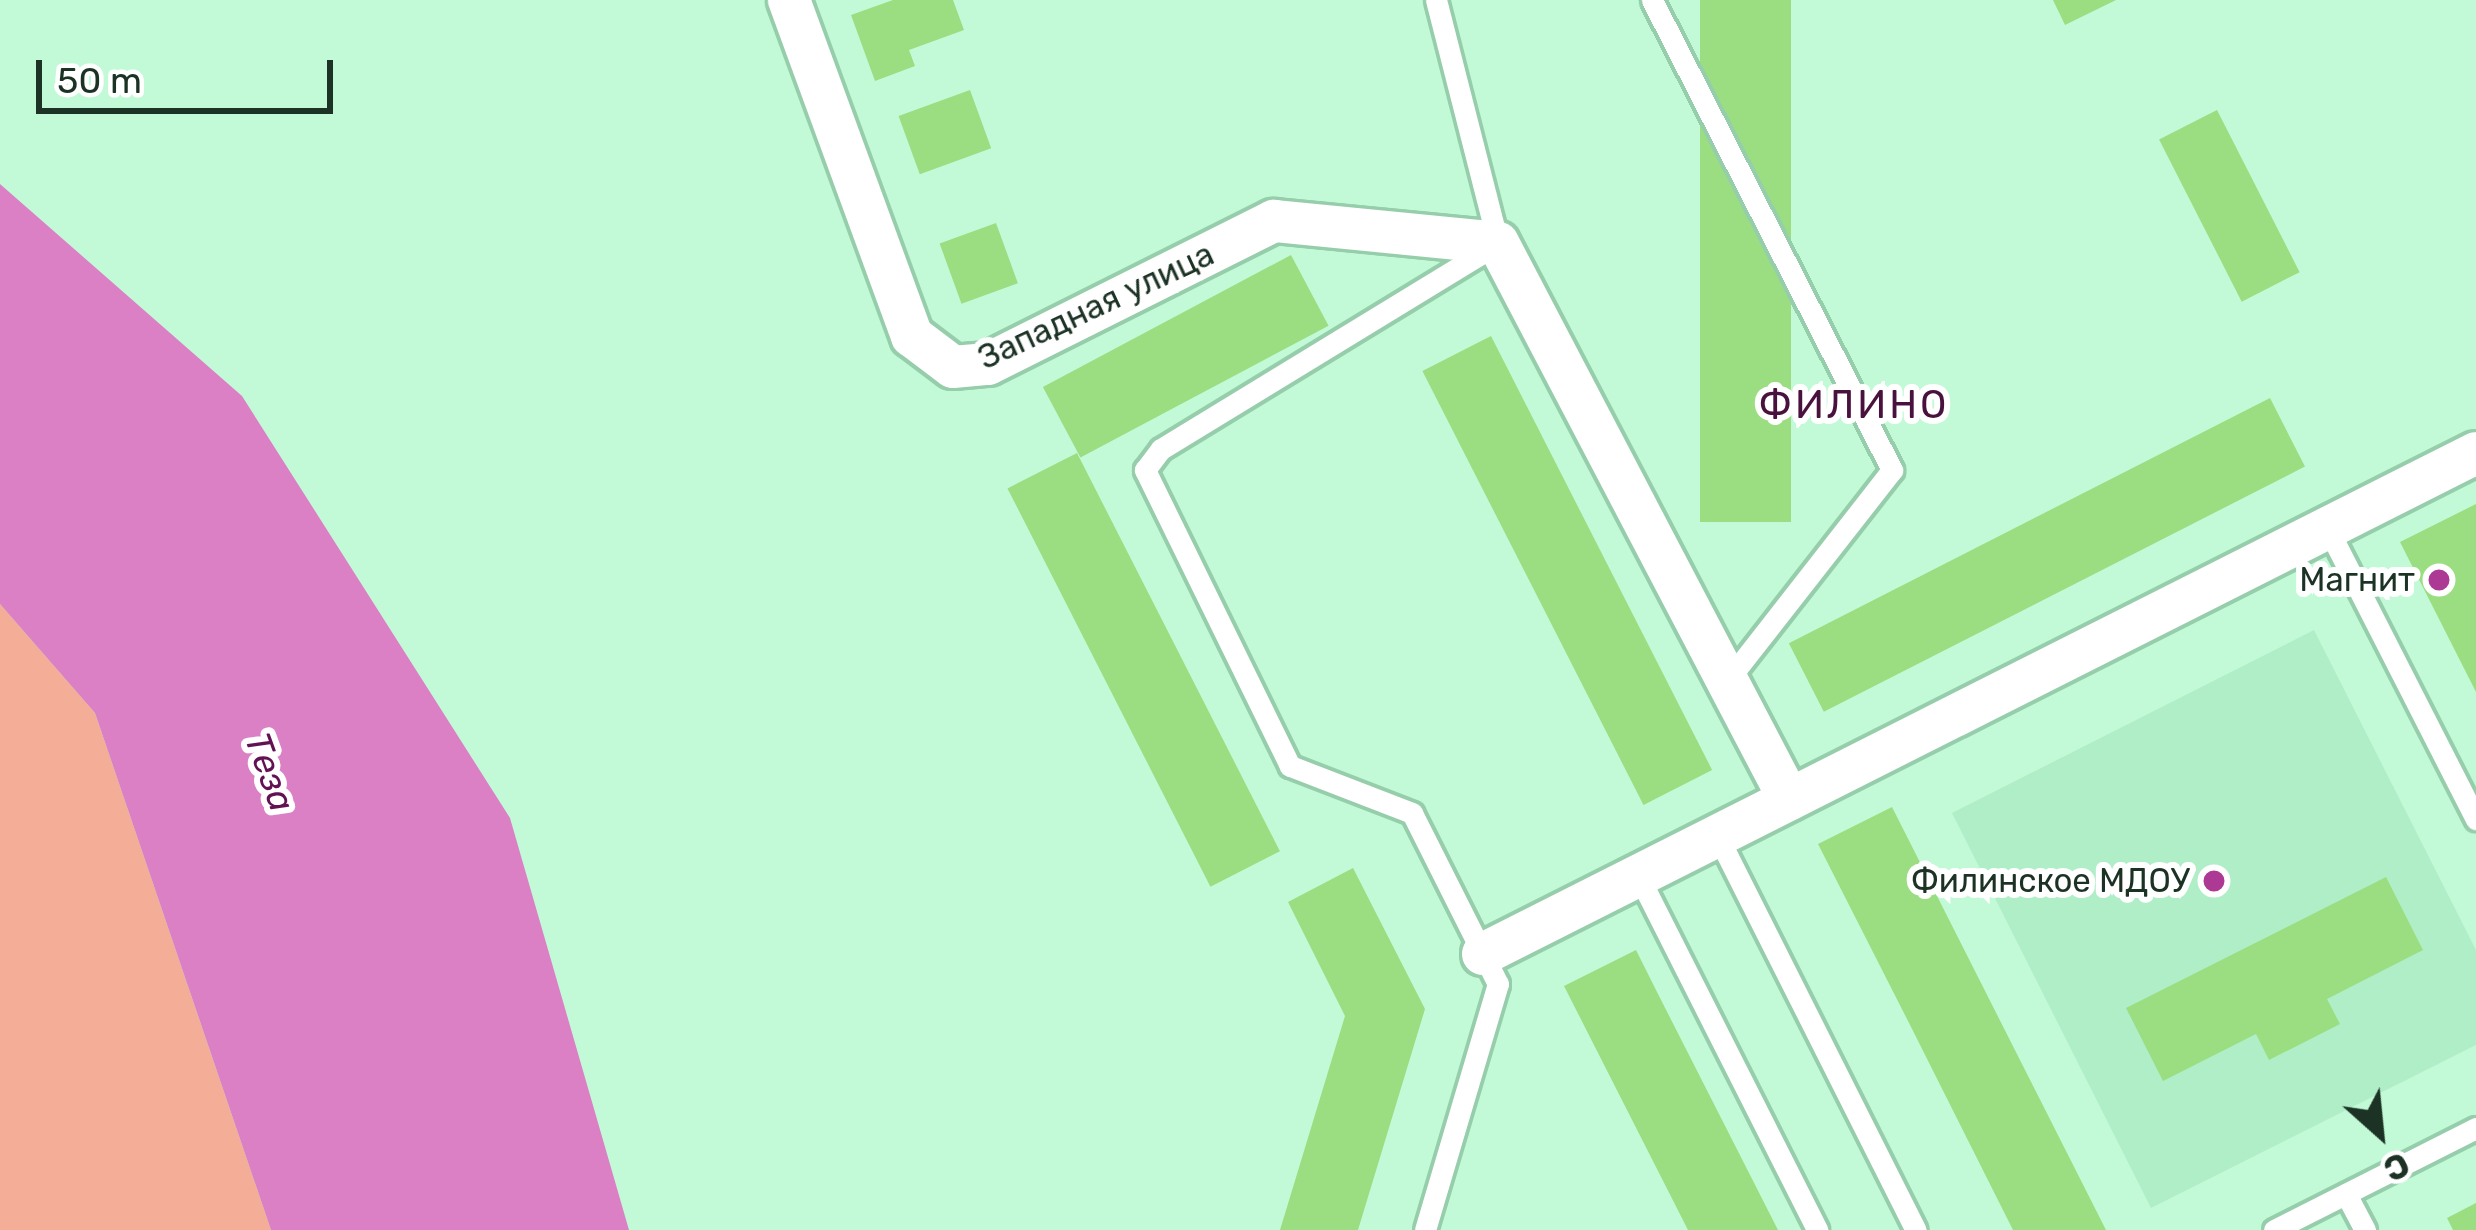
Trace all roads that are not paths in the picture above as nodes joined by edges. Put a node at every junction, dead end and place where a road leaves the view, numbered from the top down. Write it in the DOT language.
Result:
graph roads {
  1 [pos="789,0"];
  2 [pos="1436,0"];
  3 [pos="1652,0"];
  4 [pos="1498,243"];
  5 [pos="2476,453"];
  6 [pos="2327,527"];
  7 [pos="1728,680"];
  8 [pos="1789,799"];
  9 [pos="2476,818"];
  10 [pos="1717,835"];
  11 [pos="1638,875"];
  12 [pos="1483,954"];
  13 [pos="2476,1128"];
  14 [pos="2346,1194"];
  15 [pos="1425,1230"];
  16 [pos="1817,1230"];
  17 [pos="1916,1230"];
  18 [pos="2274,1230"];
  19 [pos="2365,1230"];
  1 -- 4 [label="street, Западная улица"];
  2 -- 4 [label="lane"];
  3 -- 7 [label="lane"];
  4 -- 7 [label="street"];
  4 -- 12 [label="lane"];
  5 -- 6 [label="street"];
  6 -- 8 [label="street"];
  6 -- 9 [label="lane"];
  7 -- 8 [label="street"];
  8 -- 10 [label="street"];
  10 -- 11 [label="street"];
  10 -- 17 [label="lane"];
  11 -- 12 [label="street"];
  11 -- 16 [label="lane"];
  12 -- 15 [label="lane"];
  13 -- 14 [label="lane"];
  14 -- 18 [label="lane"];
  14 -- 19 [label="lane"];
}
